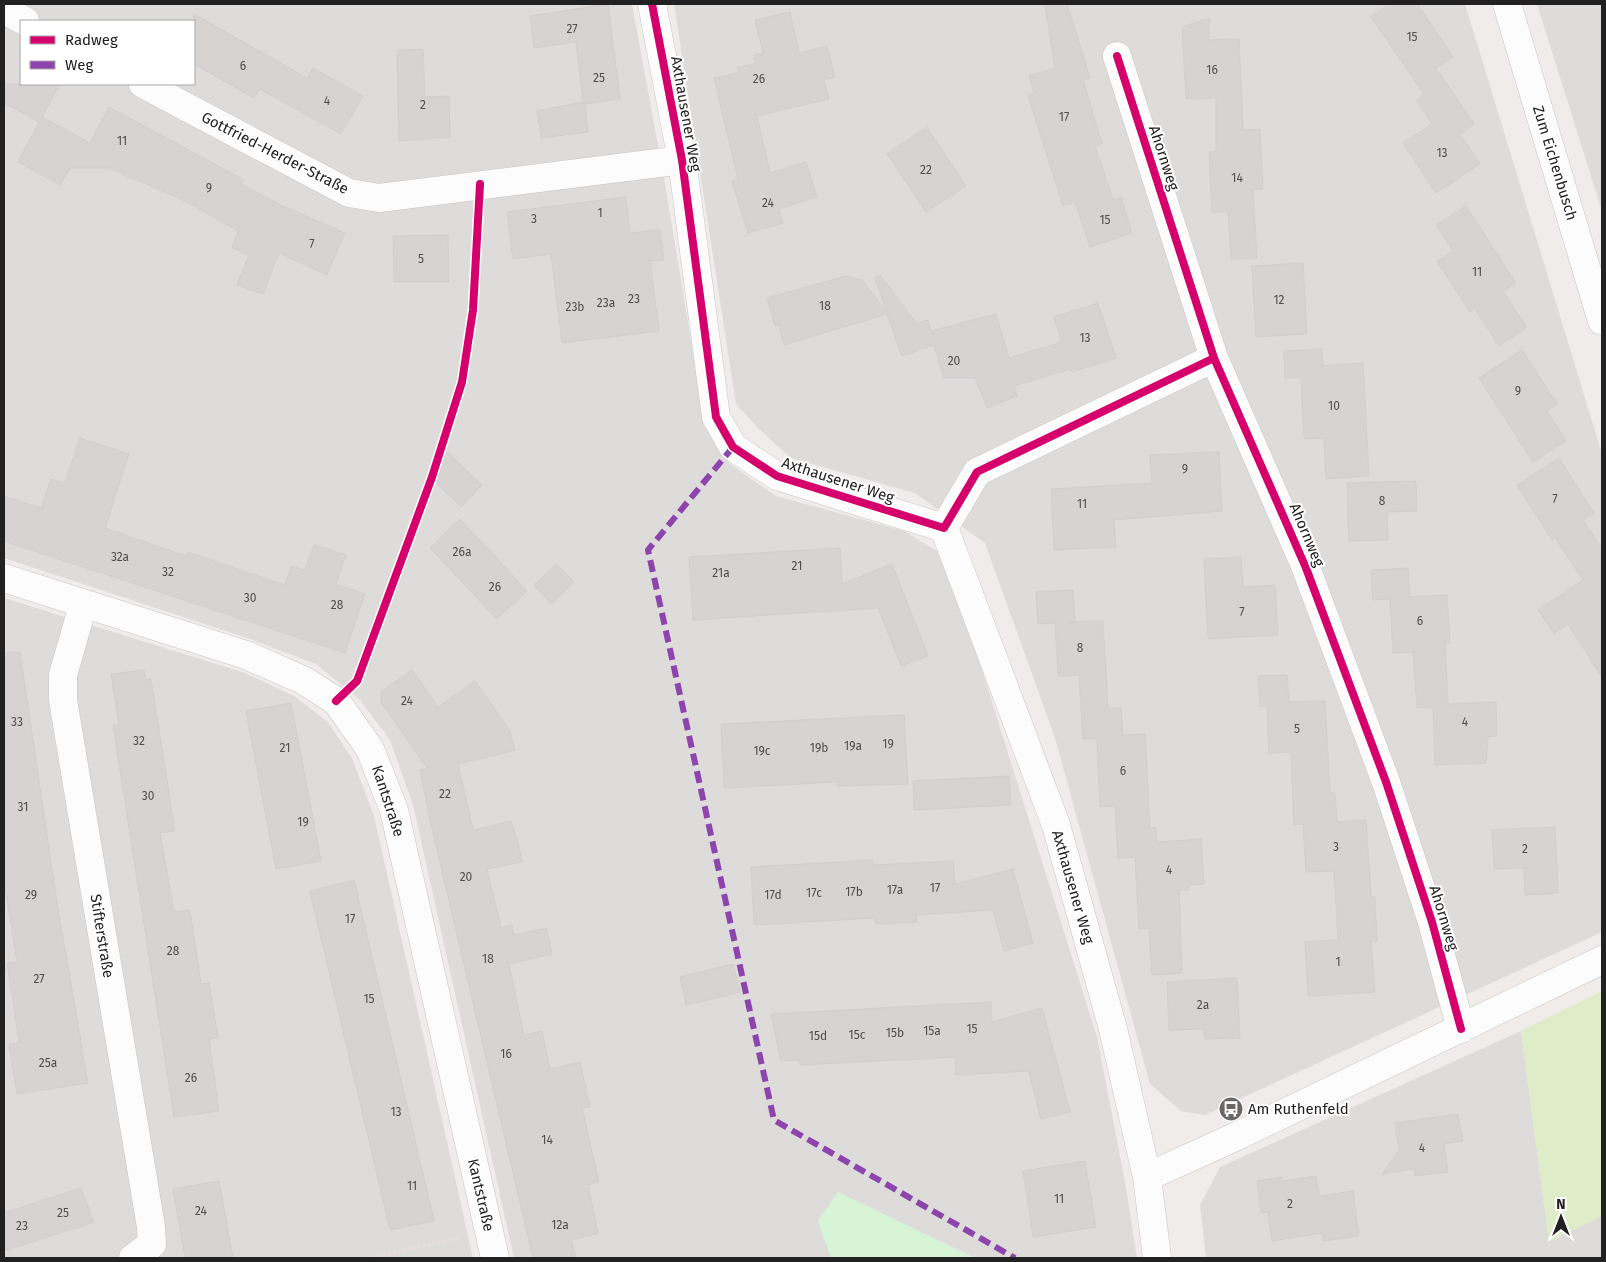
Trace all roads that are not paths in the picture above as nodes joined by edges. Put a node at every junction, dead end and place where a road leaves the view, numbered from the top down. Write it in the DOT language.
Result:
graph roads {
  1 [pos="652,4"];
  2 [pos="1507,4"];
  3 [pos="4,10"];
  4 [pos="23,20"];
  5 [pos="1117,56"];
  6 [pos="145,85"];
  7 [pos="682,160"];
  8 [pos="1602,321"];
  9 [pos="1214,358"];
  10 [pos="944,528"];
  11 [pos="4,578"];
  12 [pos="83,605"];
  13 [pos="1602,960"];
  14 [pos="1461,1029"];
  15 [pos="1147,1177"];
  16 [pos="133,1258"];
  17 [pos="495,1258"];
  18 [pos="1157,1258"];
  1 -- 7 [label="street, Axthausener Weg"];
  2 -- 8 [label="street, Zum Eichenbusch"];
  3 -- 4 [label="street"];
  5 -- 9 [label="street, Ahornweg"];
  6 -- 7 [label="street, Gottfried-Herder-Straße"];
  7 -- 10 [label="street, Axthausener Weg"];
  9 -- 10 [label="street"];
  9 -- 14 [label="street, Ahornweg"];
  10 -- 15 [label="street, Axthausener Weg"];
  11 -- 12 [label="street, Kantstraße"];
  12 -- 16 [label="street, Stifterstraße"];
  12 -- 17 [label="street, Kantstraße"];
  13 -- 14 [label="street"];
  14 -- 15 [label="street"];
  15 -- 18 [label="street, Axthausener Weg"];
}
